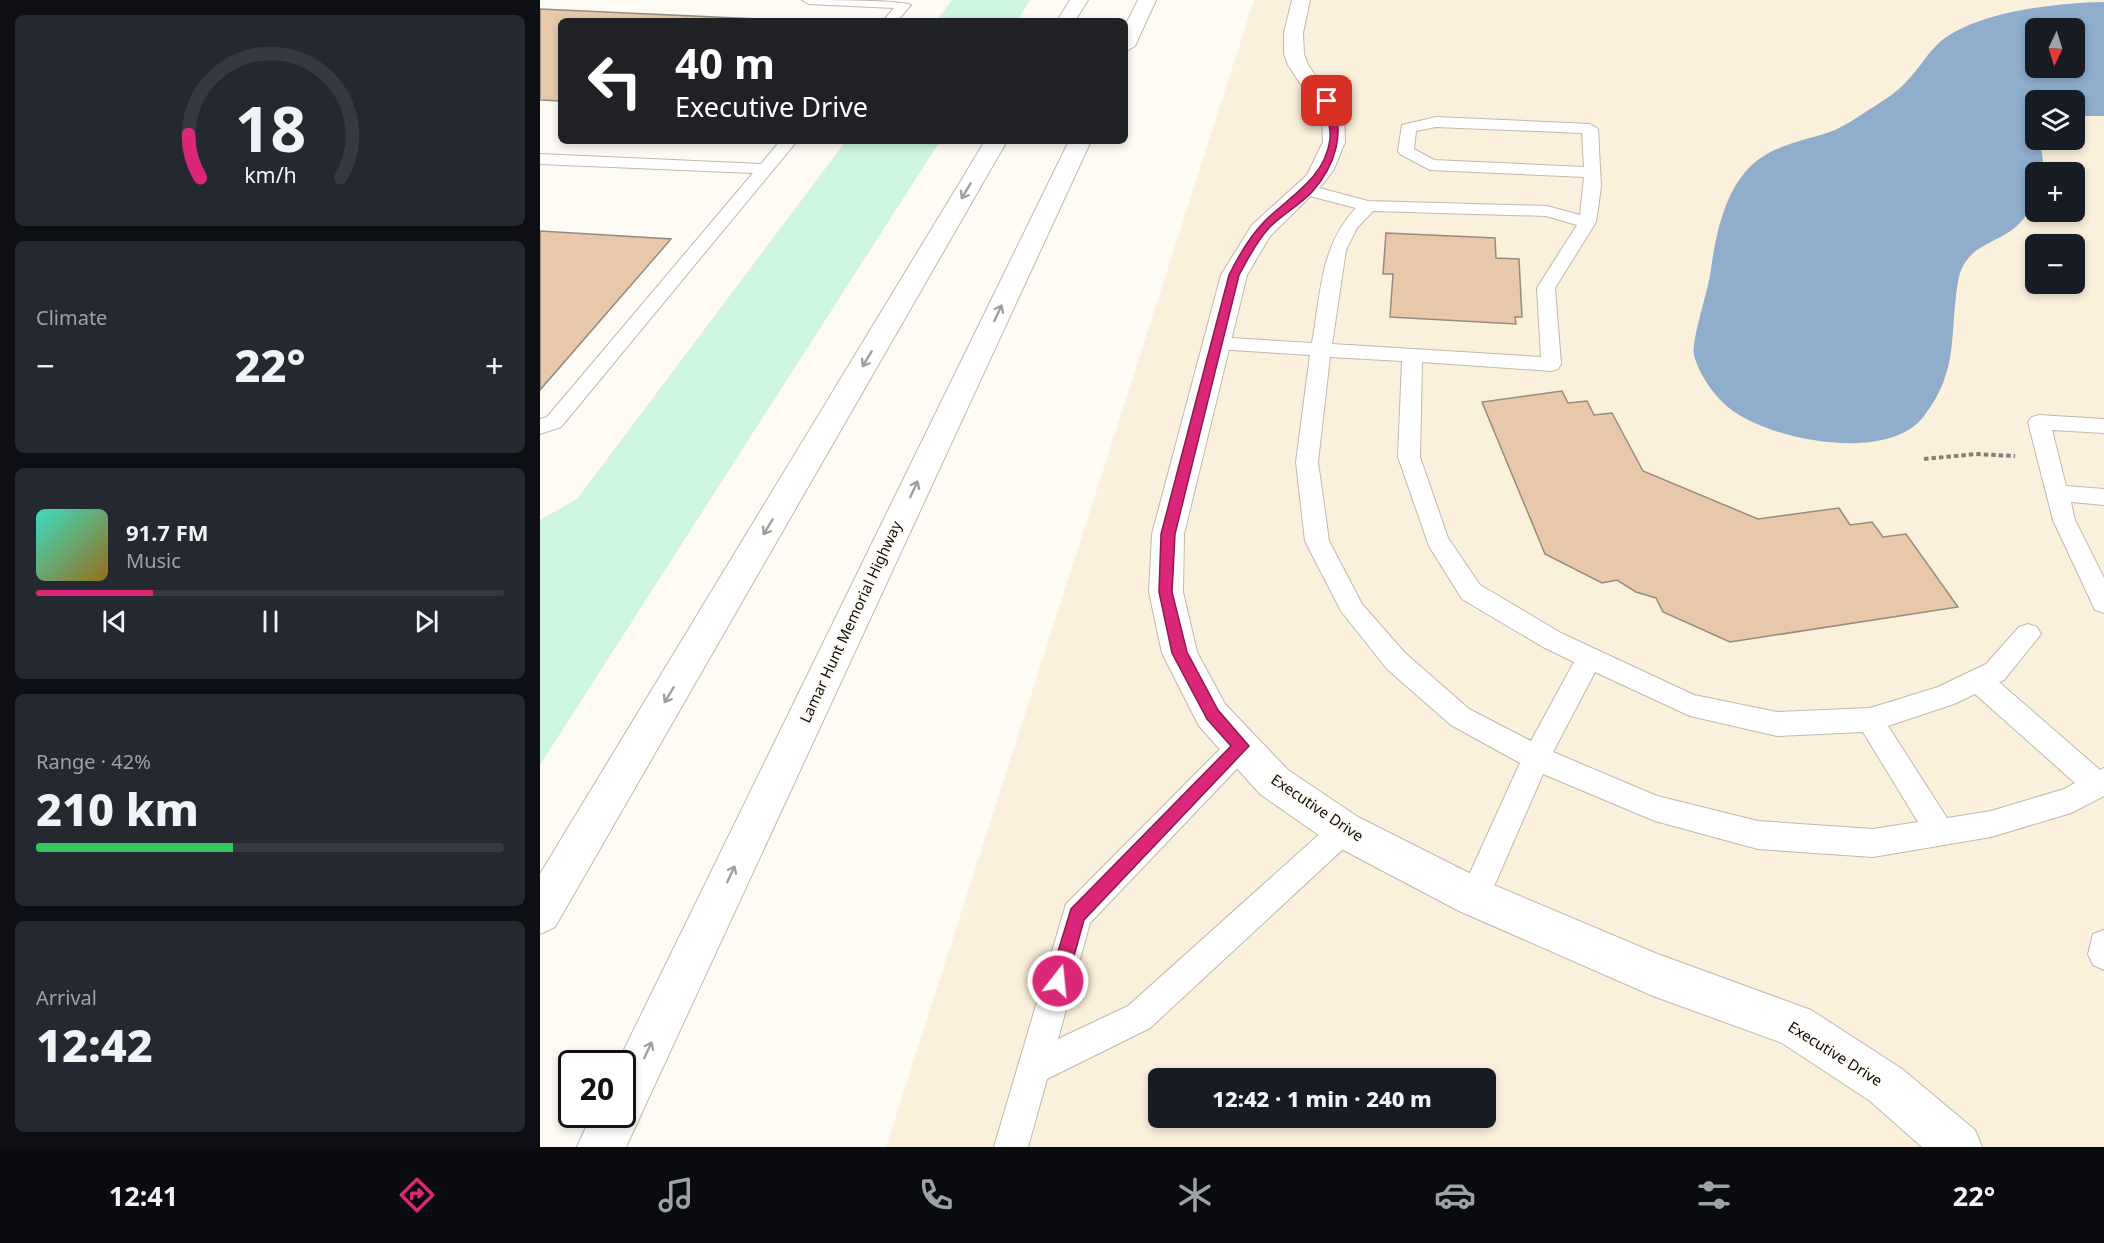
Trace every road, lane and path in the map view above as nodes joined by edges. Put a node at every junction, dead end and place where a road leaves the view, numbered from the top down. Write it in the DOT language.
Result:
graph roads {
  1 [pos="809,0"];
  2 [pos="1079,0"];
  3 [pos="1147,0"];
  4 [pos="1301,0"];
  5 [pos="893,18"];
  6 [pos="1068,18"];
  7 [pos="1128,40"];
  8 [pos="786,144"];
  9 [pos="994,144"];
  10 [pos="1079,144"];
  11 [pos="540,159"];
  12 [pos="765,169"];
  13 [pos="1592,172"];
  14 [pos="1308,190"];
  15 [pos="1368,206"];
  16 [pos="1587,222"];
  17 [pos="1215,343"];
  18 [pos="1321,349"];
  19 [pos="1412,355"];
  20 [pos="2104,426"];
  21 [pos="540,427"];
  22 [pos="2048,458"];
  23 [pos="1924,459"];
  24 [pos="2057,493"];
  25 [pos="2104,497"];
  26 [pos="2102,594"];
  27 [pos="2028,634"];
  28 [pos="1589,658"];
  29 [pos="1978,680"];
  30 [pos="1870,720"];
  31 [pos="1241,746"];
  32 [pos="1536,758"];
  33 [pos="2101,783"];
  34 [pos="1344,830"];
  35 [pos="1940,832"];
  36 [pos="1474,897"];
  37 [pos="540,913"];
  38 [pos="2104,945"];
  39 [pos="2104,954"];
  40 [pos="1033,1068"];
  41 [pos="636,1074"];
  42 [pos="610,1128"];
  43 [pos="601,1147"];
  44 [pos="1011,1147"];
  45 [pos="1958,1147"];
  1 -- 5 [label="lane"];
  2 -- 6 [label="main road"];
  3 -- 7 [label="main road"];
  4 -- 14 [label="main road"];
  8 -- 12 [label="lane"];
  9 -- 37 [label="main road, one-way"];
  41 -- 10 [label="main road, Lamar Hunt Memorial Highway, one-way"];
  11 -- 12 [label="lane"];
  12 -- 21 [label="lane"];
  13 -- 13 [label="lane"];
  13 -- 16 [label="lane"];
  14 -- 15 [label="lane"];
  14 -- 17 [label="main road, Executive Drive"];
  15 -- 16 [label="lane"];
  15 -- 18 [label="lane"];
  16 -- 19 [label="lane"];
  17 -- 18 [label="lane"];
  17 -- 31 [label="main road, Executive Drive"];
  18 -- 19 [label="lane"];
  18 -- 32 [label="lane"];
  19 -- 28 [label="lane"];
  20 -- 22 [label="lane"];
  22 -- 23 [label="path"];
  22 -- 24 [label="lane"];
  24 -- 25 [label="lane"];
  24 -- 26 [label="lane"];
  27 -- 29 [label="lane"];
  28 -- 30 [label="lane"];
  28 -- 32 [label="lane"];
  29 -- 30 [label="lane"];
  29 -- 33 [label="lane"];
  30 -- 35 [label="lane"];
  31 -- 34 [label="main road, Executive Drive"];
  31 -- 40 [label="lane"];
  32 -- 35 [label="lane"];
  32 -- 36 [label="lane"];
  33 -- 35 [label="lane"];
  34 -- 36 [label="main road, Executive Drive"];
  34 -- 40 [label="lane"];
  36 -- 45 [label="main road, Executive Drive"];
  38 -- 39 [label="lane"];
  40 -- 44 [label="lane"];
  42 -- 43 [label="main road"];
}
